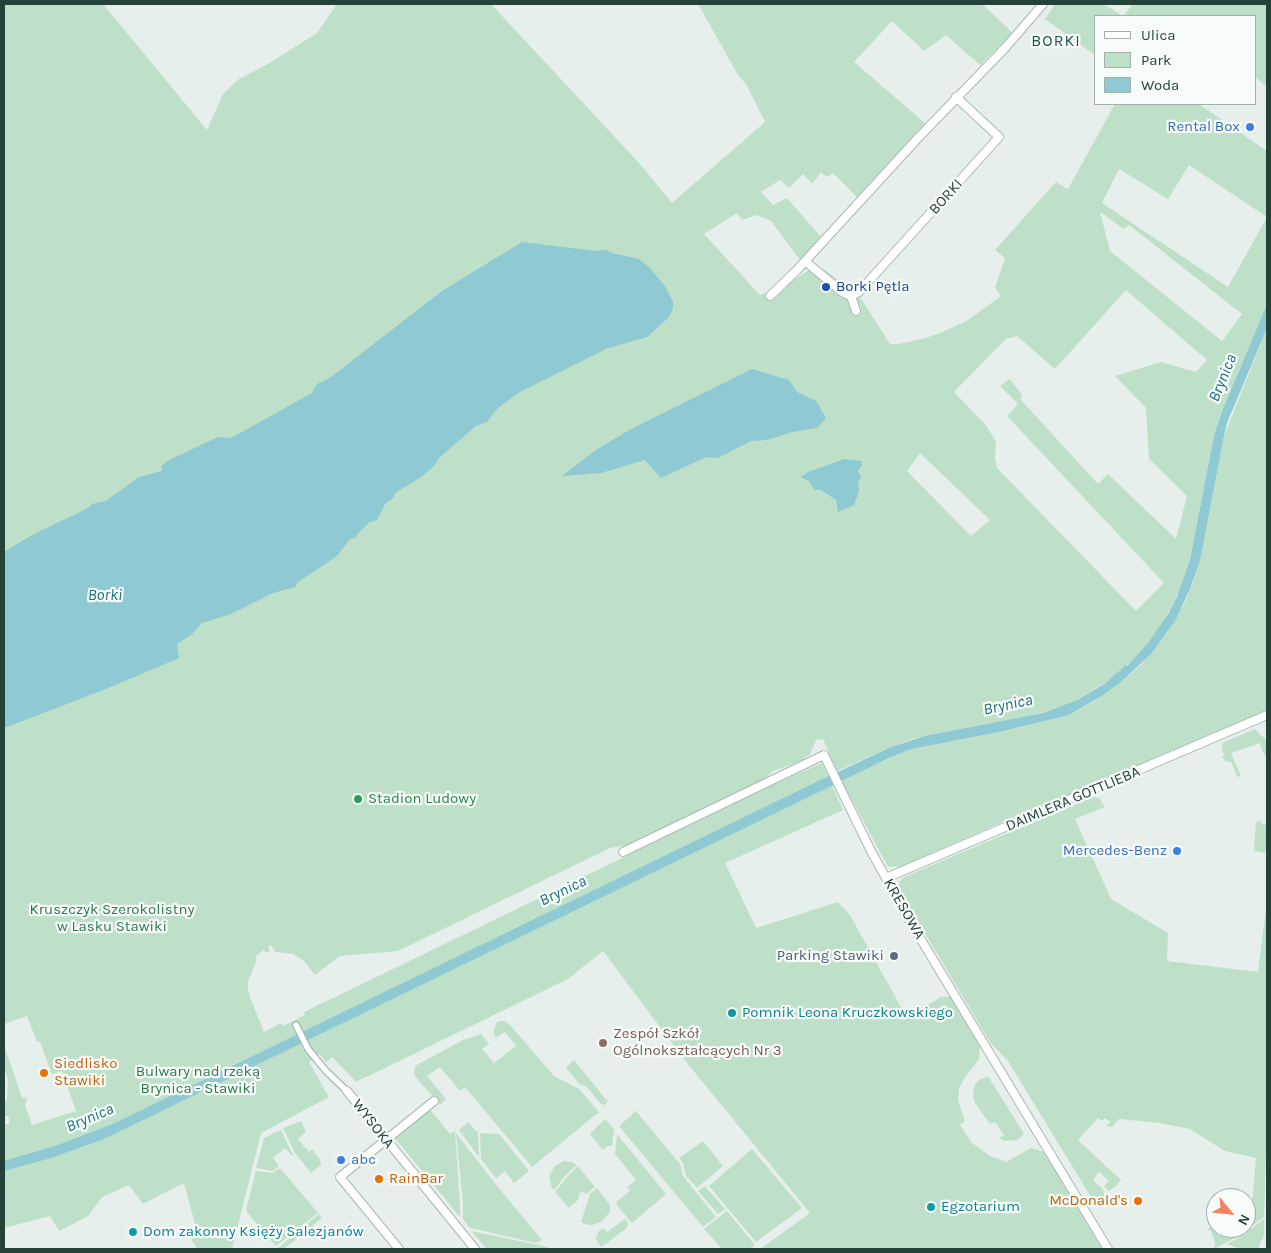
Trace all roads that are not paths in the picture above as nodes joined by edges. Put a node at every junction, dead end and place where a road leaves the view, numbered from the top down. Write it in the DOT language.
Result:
graph roads {
  1 [pos="1043,4"];
  2 [pos="956,97"];
  3 [pos="805,261"];
  4 [pos="770,296"];
  5 [pos="851,296"];
  6 [pos="856,311"];
  7 [pos="1267,715"];
  8 [pos="1263,720"];
  9 [pos="623,852"];
  10 [pos="886,878"];
  11 [pos="296,1025"];
  12 [pos="347,1091"];
  13 [pos="434,1101"];
  14 [pos="386,1140"];
  15 [pos="399,1249"];
  16 [pos="475,1249"];
  17 [pos="1108,1249"];
  1 -- 2 [label="street"];
  2 -- 3 [label="street"];
  2 -- 5 [label="street, BORKI"];
  3 -- 4 [label="street"];
  3 -- 5 [label="street"];
  5 -- 6 [label="street"];
  7 -- 8 [label="street, DAIMLERA GOTTLIEBA"];
  8 -- 10 [label="street, DAIMLERA GOTTLIEBA"];
  9 -- 10 [label="street, KRESOWA"];
  10 -- 17 [label="street, KRESOWA"];
  11 -- 12 [label="street"];
  12 -- 14 [label="street, WYSOKA"];
  13 -- 14 [label="street"];
  14 -- 15 [label="street"];
  14 -- 16 [label="street, WYSOKA"];
}
